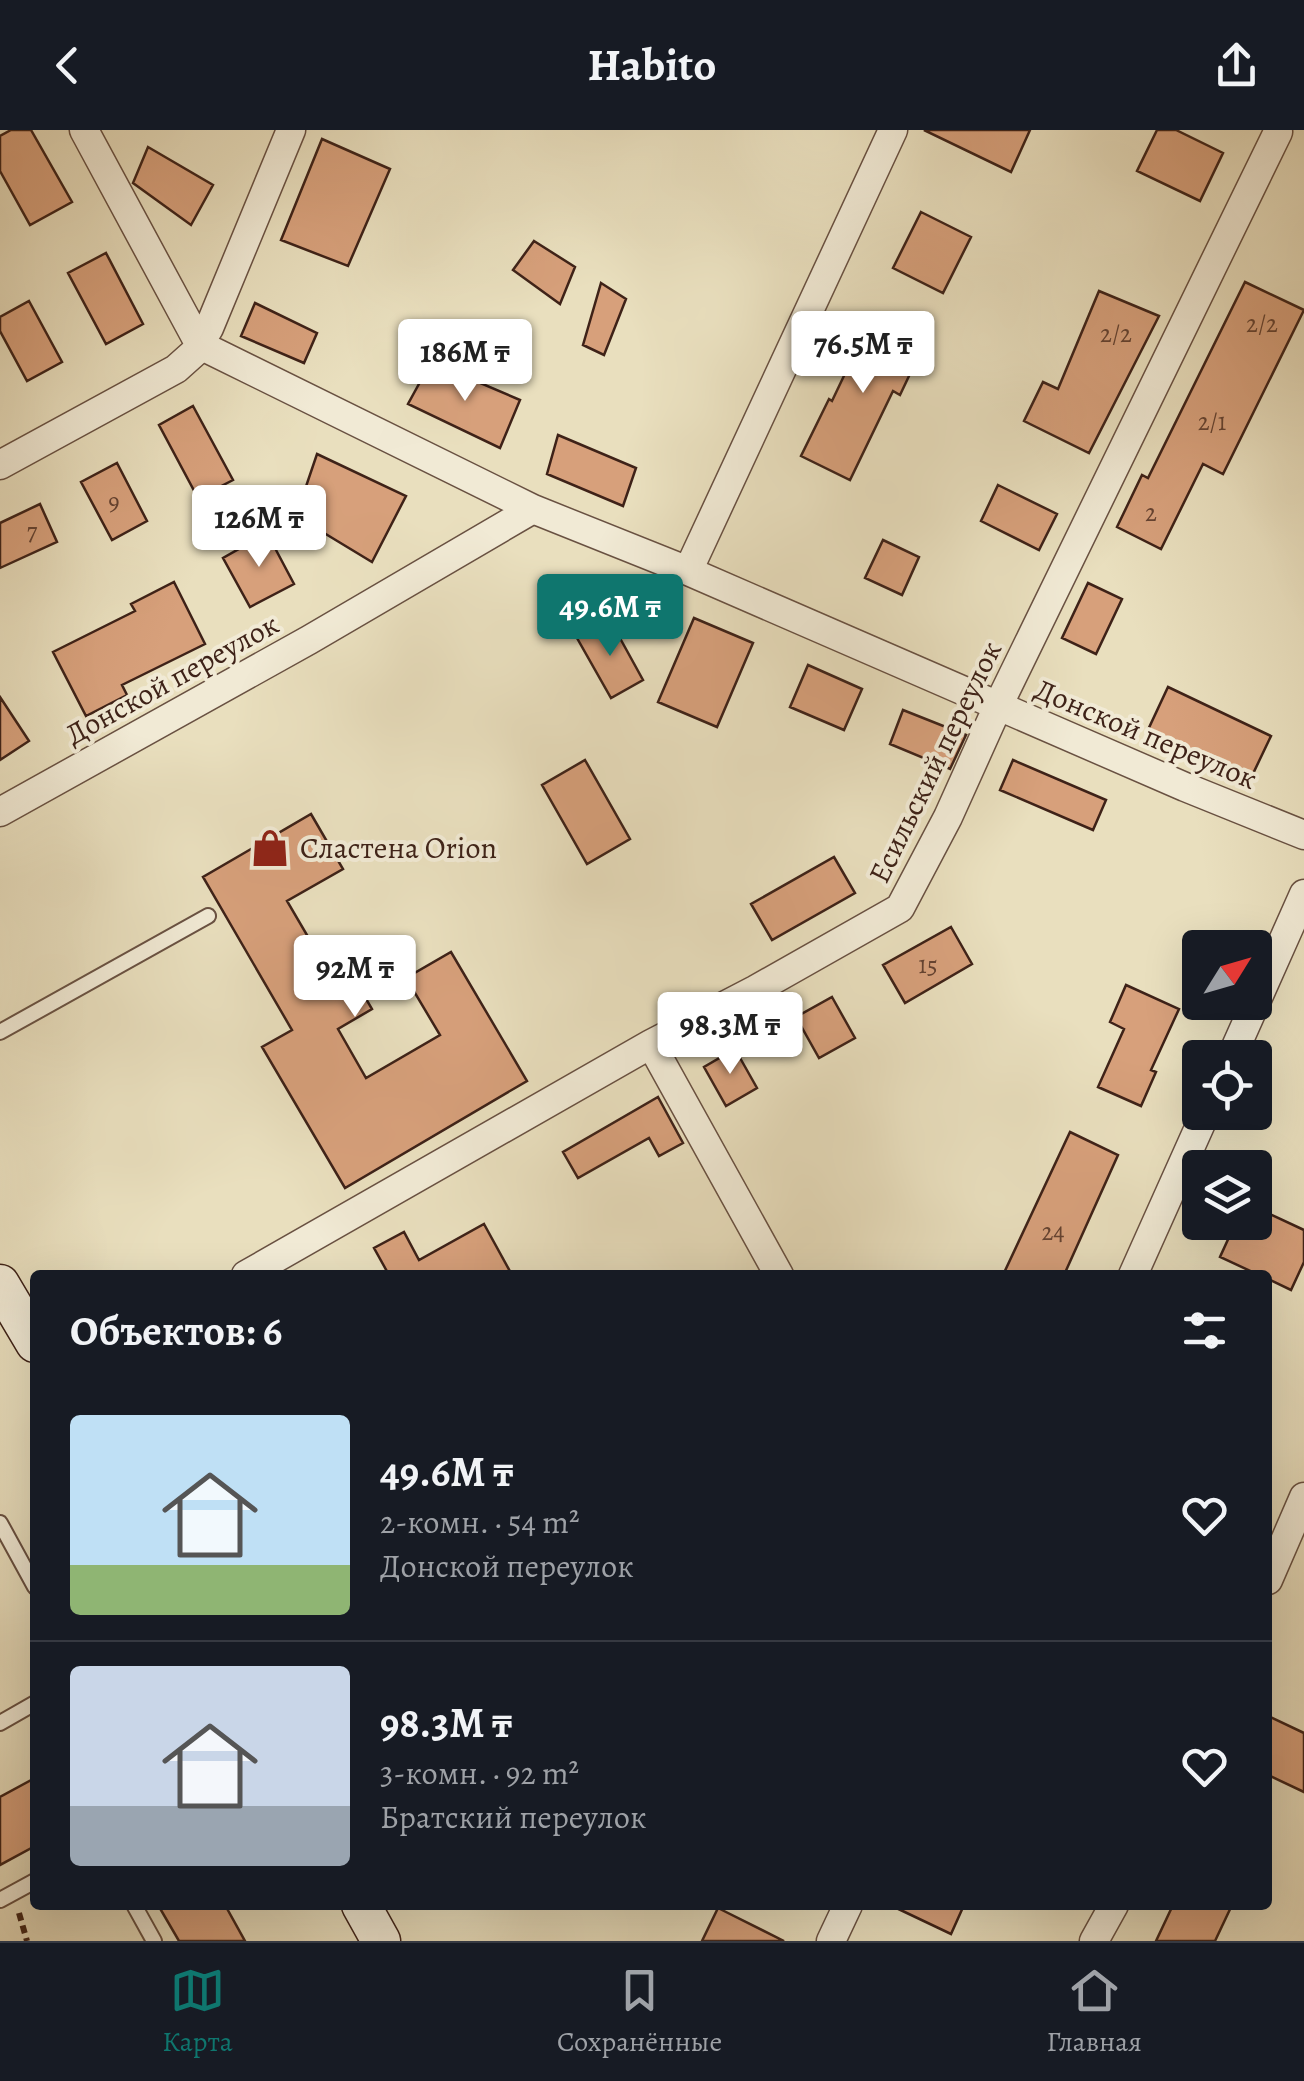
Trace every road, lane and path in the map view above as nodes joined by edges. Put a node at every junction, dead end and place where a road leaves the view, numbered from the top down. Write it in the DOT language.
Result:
graph roads {
  1 [pos="84,130"];
  2 [pos="291,130"];
  3 [pos="893,130"];
  4 [pos="1275,131"];
  5 [pos="200,346"];
  6 [pos="0,465"];
  7 [pos="533,509"];
  8 [pos="688,571"];
  9 [pos="998,706"];
  10 [pos="0,812"];
  11 [pos="1304,835"];
  12 [pos="1304,894"];
  13 [pos="208,916"];
  14 [pos="0,1032"];
  15 [pos="1239,1040"];
  16 [pos="651,1044"];
  17 [pos="1198,1130"];
  18 [pos="255,1270"];
  19 [pos="775,1270"];
  20 [pos="1136,1270"];
  21 [pos="0,1284"];
  22 [pos="30,1335"];
  23 [pos="1304,1496"];
  24 [pos="0,1523"];
  25 [pos="1272,1571"];
  26 [pos="30,1578"];
  27 [pos="30,1706"];
  28 [pos="0,1723"];
  29 [pos="30,1884"];
  30 [pos="0,1900"];
  31 [pos="137,1910"];
  32 [pos="364,1910"];
  33 [pos="846,1910"];
  34 [pos="1111,1910"];
  35 [pos="154,1941"];
  36 [pos="382,1941"];
  37 [pos="831,1941"];
  38 [pos="1094,1941"];
  1 -- 5 [label="street"];
  2 -- 5 [label="street"];
  3 -- 8 [label="street"];
  4 -- 9 [label="street, Есильский переулок"];
  5 -- 6 [label="street"];
  5 -- 7 [label="street"];
  7 -- 8 [label="street, Донской переулок"];
  7 -- 10 [label="street, Донской переулок"];
  8 -- 9 [label="street, Донской переулок"];
  9 -- 11 [label="street, Донской переулок"];
  9 -- 16 [label="street, Есильский переулок"];
  12 -- 15 [label="street"];
  13 -- 14 [label="lane"];
  16 -- 18 [label="street, Есильский переулок"];
  16 -- 19 [label="street"];
  17 -- 20 [label="street"];
  21 -- 22 [label="street"];
  23 -- 25 [label="street"];
  24 -- 26 [label="lane"];
  27 -- 28 [label="lane"];
  29 -- 30 [label="lane"];
  31 -- 35 [label="lane"];
  32 -- 36 [label="street"];
  33 -- 37 [label="street"];
  34 -- 38 [label="street"];
}
